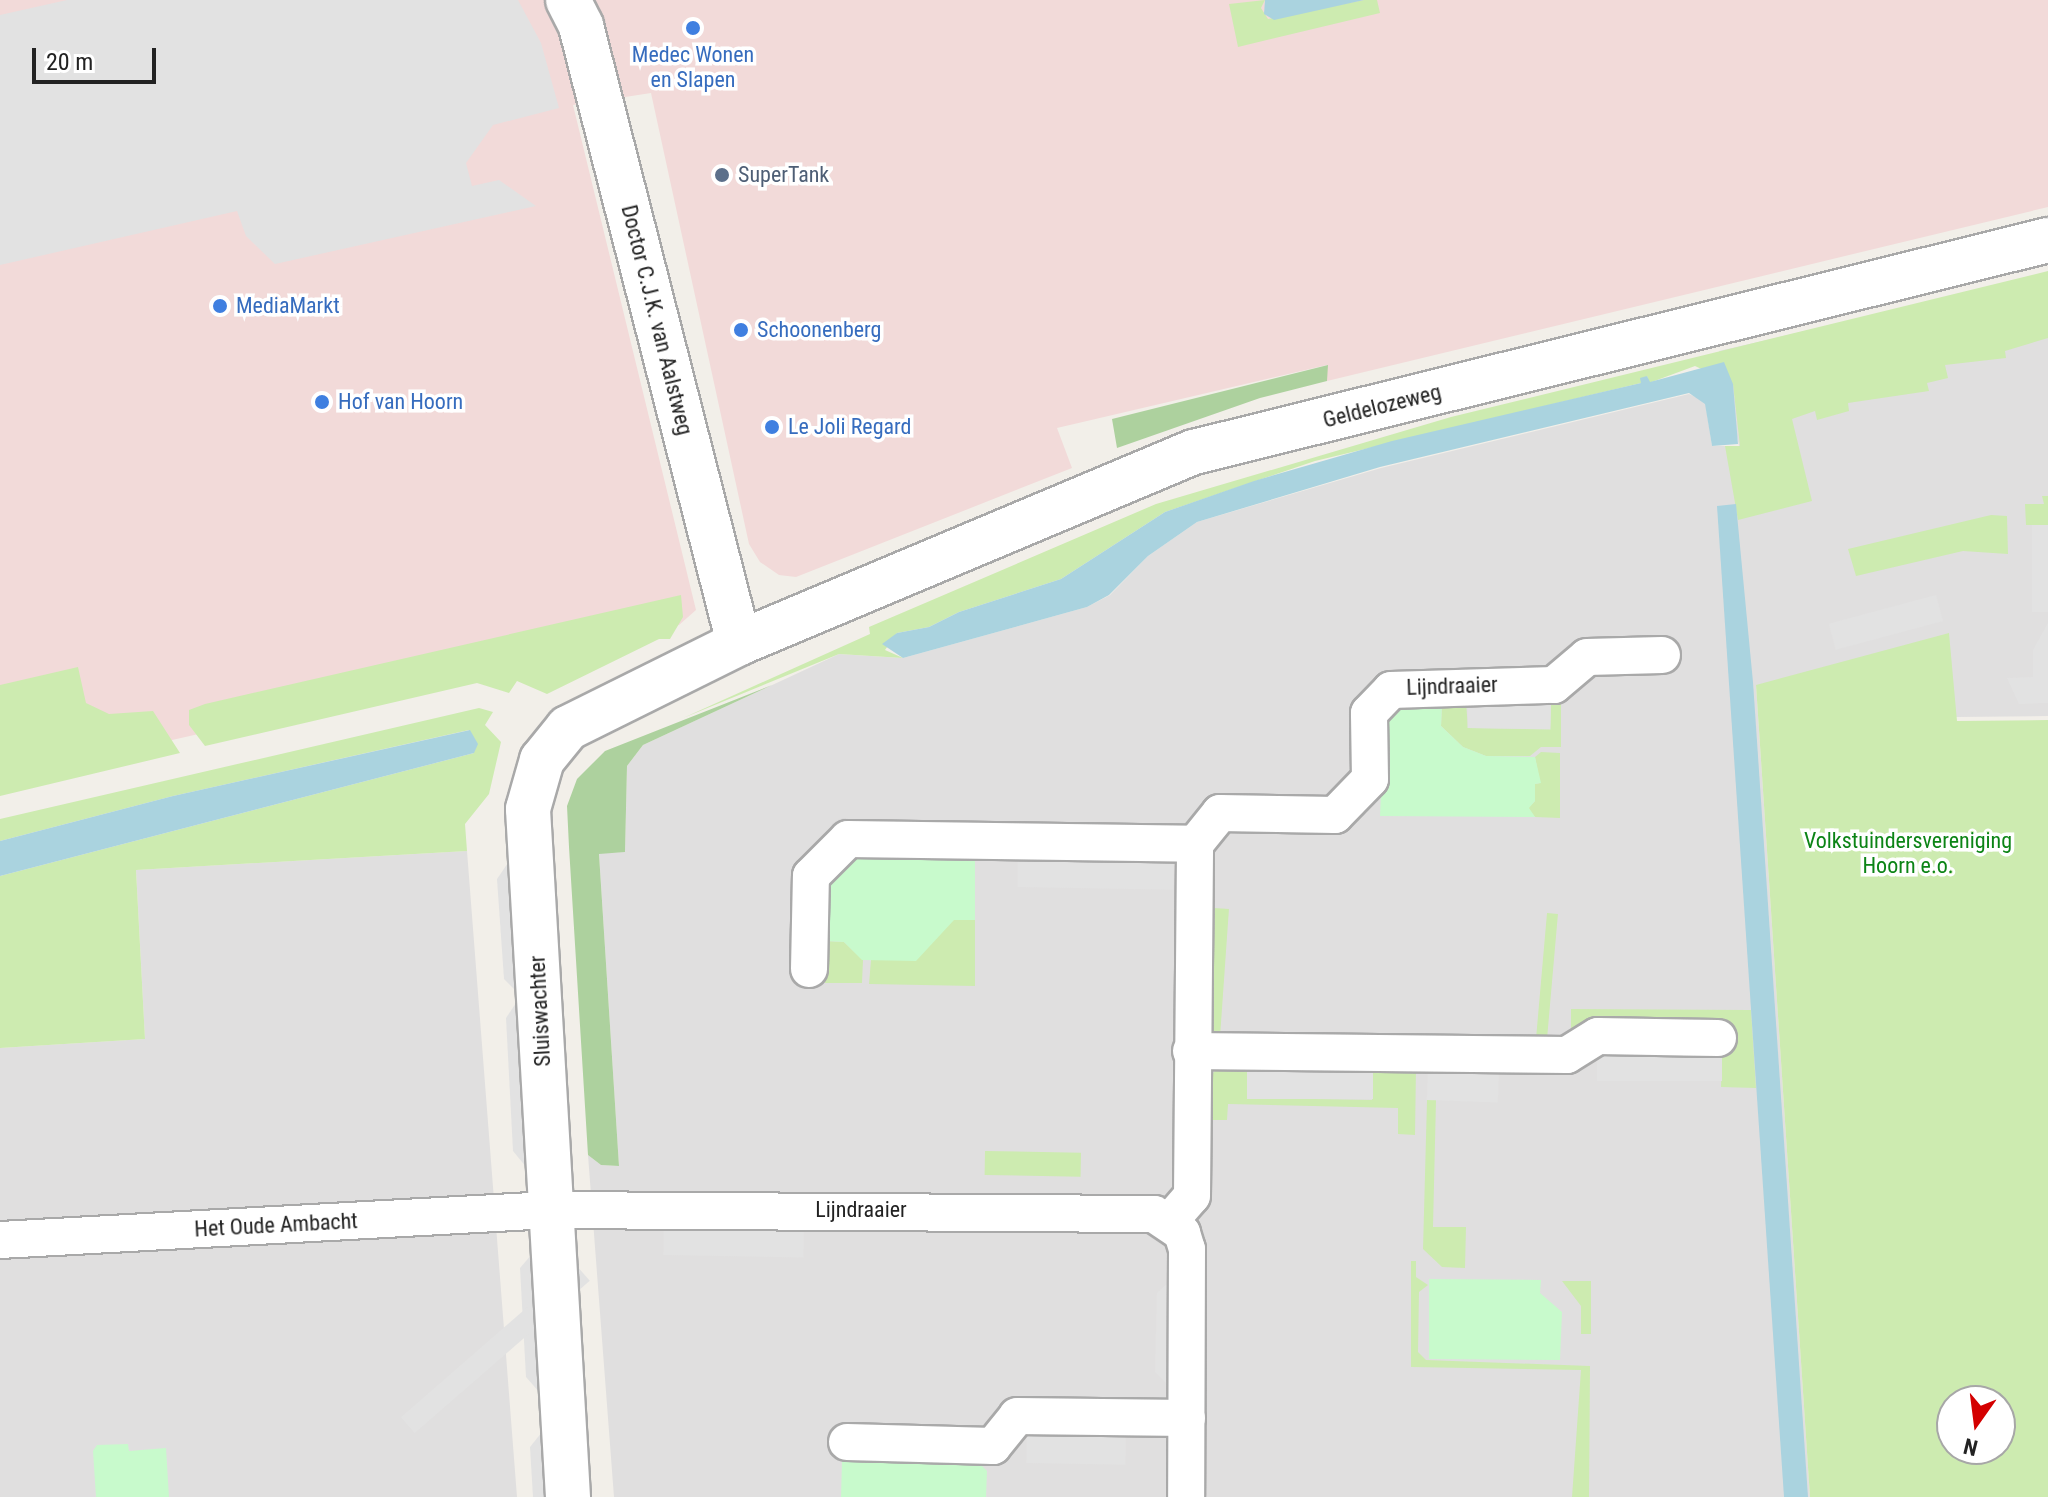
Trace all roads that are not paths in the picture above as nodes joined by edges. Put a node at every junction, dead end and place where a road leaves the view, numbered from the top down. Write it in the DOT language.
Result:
graph roads {
  1 [pos="568,0"];
  2 [pos="2048,240"];
  3 [pos="739,643"];
  4 [pos="1662,655"];
  5 [pos="1195,844"];
  6 [pos="809,969"];
  7 [pos="1718,1038"];
  8 [pos="1191,1051"];
  9 [pos="551,1210"];
  10 [pos="1170,1221"];
  11 [pos="0,1240"];
  12 [pos="1187,1418"];
  13 [pos="847,1442"];
  14 [pos="568,1497"];
  15 [pos="1186,1497"];
  1 -- 3 [label="street, Doctor C.J.K. van Aalstweg"];
  2 -- 3 [label="street, Geldelozeweg"];
  3 -- 9 [label="street, Sluiswachter"];
  4 -- 5 [label="street, Lijndraaier"];
  5 -- 6 [label="street"];
  5 -- 8 [label="street"];
  7 -- 8 [label="street"];
  8 -- 10 [label="street"];
  9 -- 10 [label="street, Lijndraaier"];
  9 -- 11 [label="street, Het Oude Ambacht"];
  9 -- 14 [label="street, Sluiswachter"];
  10 -- 12 [label="street"];
  12 -- 13 [label="street"];
  12 -- 15 [label="street"];
}
